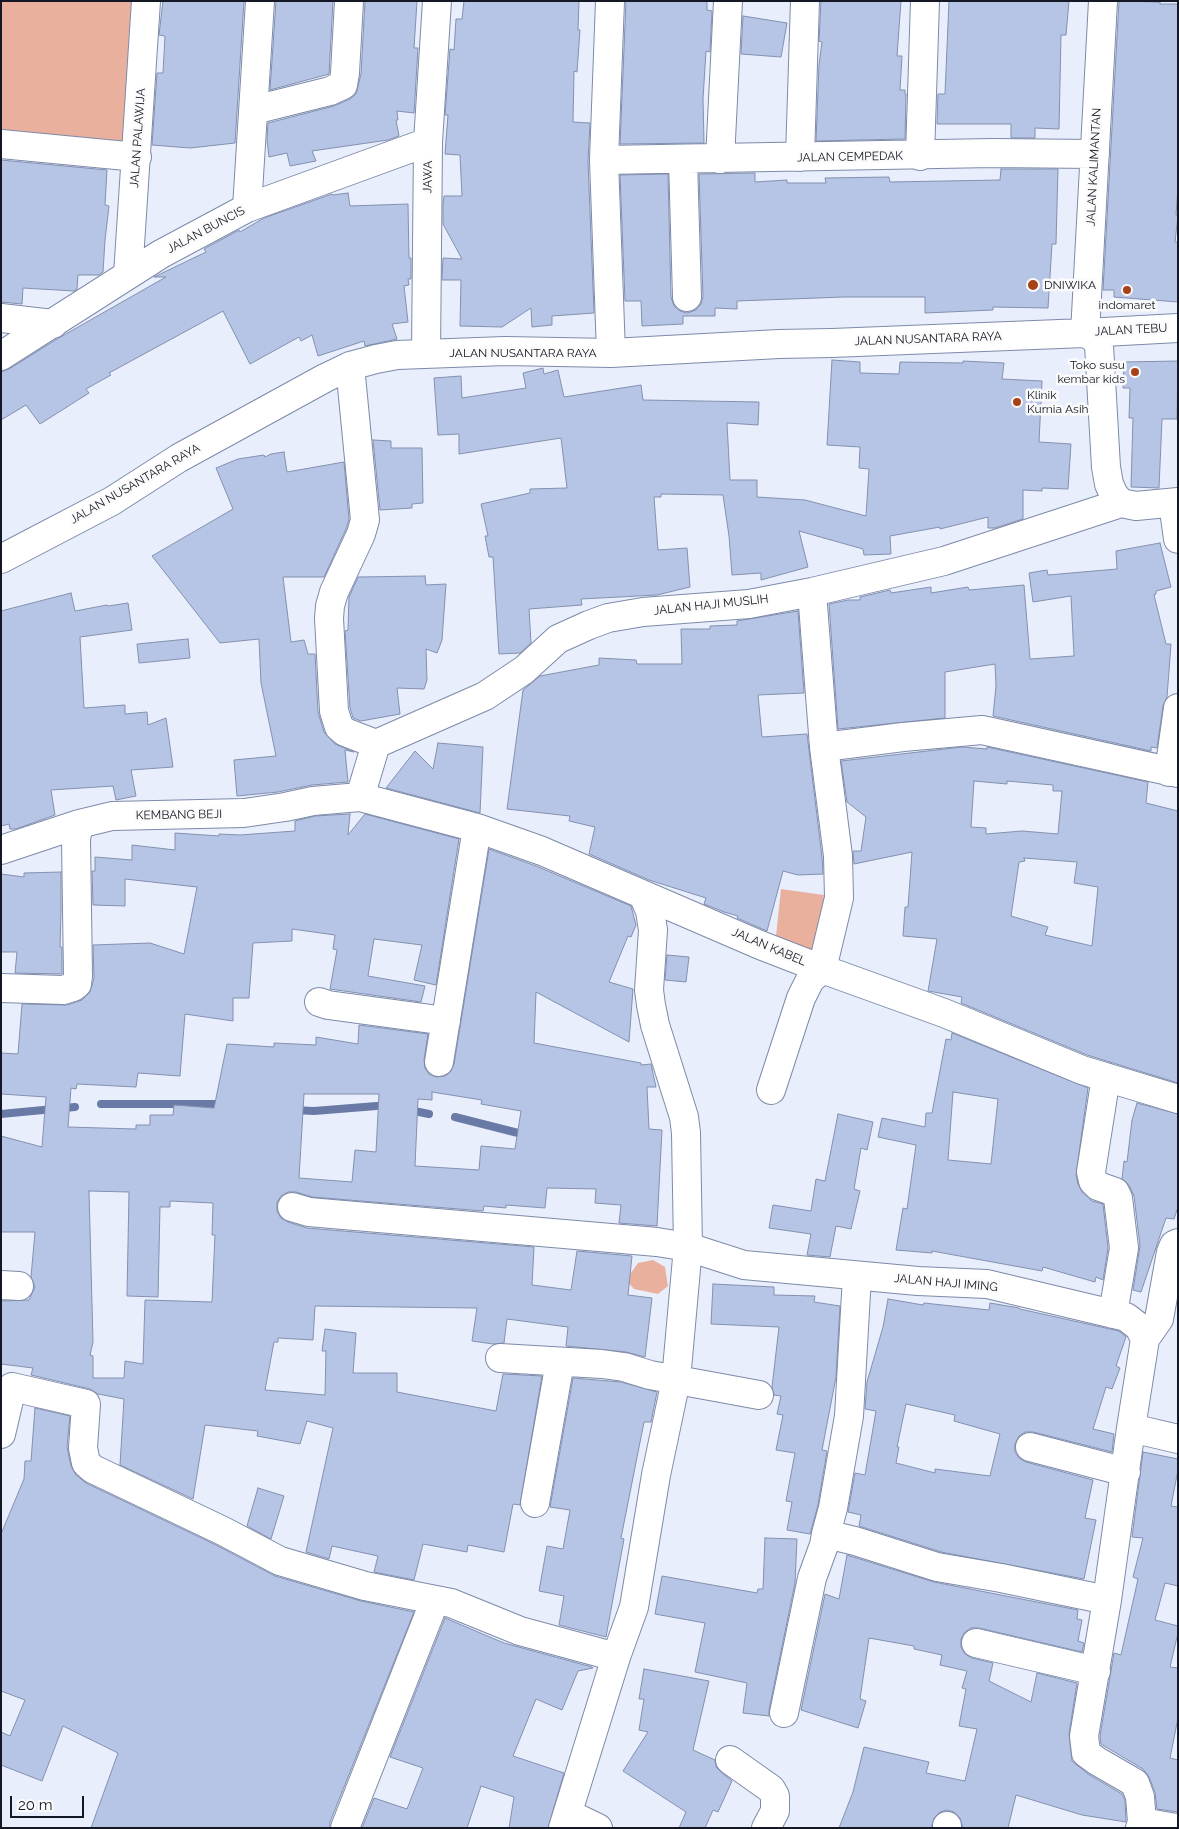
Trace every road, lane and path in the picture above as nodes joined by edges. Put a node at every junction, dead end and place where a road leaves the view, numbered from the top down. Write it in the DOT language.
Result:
graph roads {
  1 [pos="146,1"];
  2 [pos="260,1"];
  3 [pos="349,1"];
  4 [pos="437,1"];
  5 [pos="610,1"];
  6 [pos="728,1"];
  7 [pos="804,1"];
  8 [pos="925,1"];
  9 [pos="1103,1"];
  10 [pos="254,110"];
  11 [pos="428,142"];
  12 [pos="1,144"];
  13 [pos="1095,154"];
  14 [pos="920,156"];
  15 [pos="137,157"];
  16 [pos="800,157"];
  17 [pos="720,159"];
  18 [pos="604,160"];
  19 [pos="683,160"];
  20 [pos="247,208"];
  21 [pos="128,276"];
  22 [pos="687,297"];
  23 [pos="1,318"];
  24 [pos="53,324"];
  25 [pos="1178,328"];
  26 [pos="1089,336"];
  27 [pos="610,353"];
  28 [pos="426,354"];
  29 [pos="1,356"];
  30 [pos="350,366"];
  31 [pos="1122,503"];
  32 [pos="1176,503"];
  33 [pos="1178,539"];
  34 [pos="1,559"];
  35 [pos="812,592"];
  36 [pos="1178,708"];
  37 [pos="376,744"];
  38 [pos="824,747"];
  39 [pos="1174,773"];
  40 [pos="360,797"];
  41 [pos="79,824"];
  42 [pos="477,828"];
  43 [pos="1,850"];
  44 [pos="644,895"];
  45 [pos="822,969"];
  46 [pos="1,988"];
  47 [pos="319,1002"];
  48 [pos="446,1021"];
  49 [pos="439,1062"];
  50 [pos="1106,1077"];
  51 [pos="771,1090"];
  52 [pos="1178,1099"];
  53 [pos="292,1207"];
  54 [pos="1178,1243"];
  55 [pos="688,1247"];
  56 [pos="857,1276"];
  57 [pos="1113,1314"];
  58 [pos="1145,1339"];
  59 [pos="500,1358"];
  60 [pos="560,1362"];
  61 [pos="676,1380"];
  62 [pos="7,1387"];
  63 [pos="759,1396"];
  64 [pos="1131,1428"];
  65 [pos="1,1434"];
  66 [pos="1178,1439"];
  67 [pos="1030,1447"];
  68 [pos="1126,1472"];
  69 [pos="536,1503"];
  70 [pos="826,1534"];
  71 [pos="435,1600"];
  72 [pos="1107,1600"];
  73 [pos="976,1643"];
  74 [pos="616,1657"];
  75 [pos="1096,1671"];
  76 [pos="784,1713"];
  77 [pos="730,1760"];
  78 [pos="566,1821"];
  79 [pos="1141,1825"];
  80 [pos="345,1828"];
  81 [pos="598,1828"];
  82 [pos="766,1828"];
  83 [pos="1176,1828"];
  1 -- 15 [label="street, JALAN PALAWIJA"];
  2 -- 10 [label="street"];
  3 -- 10 [label="street"];
  4 -- 11 [label="street, JAWA"];
  5 -- 18 [label="street"];
  6 -- 17 [label="street"];
  7 -- 16 [label="street"];
  8 -- 14 [label="street"];
  9 -- 13 [label="street, JALAN KALIMANTAN"];
  10 -- 20 [label="street"];
  11 -- 20 [label="street, JALAN BUNCIS"];
  11 -- 28 [label="street, JAWA"];
  12 -- 15 [label="street"];
  13 -- 14 [label="street, JALAN CEMPEDAK"];
  13 -- 26 [label="street, JALAN KALIMANTAN"];
  14 -- 16 [label="street, JALAN CEMPEDAK"];
  15 -- 21 [label="street, JALAN PALAWIJA"];
  16 -- 17 [label="street, JALAN CEMPEDAK"];
  17 -- 19 [label="street, JALAN CEMPEDAK"];
  18 -- 19 [label="street, JALAN CEMPEDAK"];
  18 -- 27 [label="street"];
  19 -- 22 [label="street"];
  20 -- 21 [label="street, JALAN BUNCIS"];
  21 -- 24 [label="street, JALAN BUNCIS"];
  23 -- 24 [label="street"];
  24 -- 29 [label="street, JALAN BUNCIS"];
  25 -- 26 [label="street, JALAN TEBU"];
  26 -- 27 [label="street, JALAN NUSANTARA RAYA"];
  26 -- 31 [label="street, JALAN KALIMANTAN"];
  27 -- 28 [label="street, JALAN NUSANTARA RAYA"];
  28 -- 30 [label="street, JALAN NUSANTARA RAYA"];
  30 -- 34 [label="street, JALAN NUSANTARA RAYA"];
  30 -- 37 [label="street"];
  31 -- 32 [label="street"];
  31 -- 35 [label="street, JALAN HAJI MUSLIH"];
  32 -- 33 [label="street"];
  35 -- 37 [label="street, JALAN HAJI MUSLIH"];
  35 -- 38 [label="street"];
  36 -- 39 [label="street"];
  37 -- 40 [label="street"];
  38 -- 39 [label="street"];
  38 -- 45 [label="street"];
  40 -- 41 [label="street, KEMBANG BEJI"];
  40 -- 42 [label="street, JALAN KABEL"];
  41 -- 43 [label="street, KEMBANG BEJI"];
  41 -- 46 [label="street"];
  42 -- 44 [label="street, JALAN KABEL"];
  42 -- 48 [label="street"];
  44 -- 45 [label="street, JALAN KABEL"];
  44 -- 55 [label="street"];
  45 -- 50 [label="street, JALAN KABEL"];
  45 -- 51 [label="street"];
  47 -- 48 [label="street"];
  48 -- 49 [label="street"];
  50 -- 52 [label="street, JALAN KABEL"];
  50 -- 57 [label="street"];
  53 -- 55 [label="street, JALAN HAJI IMING"];
  54 -- 58 [label="street"];
  55 -- 56 [label="street, JALAN HAJI IMING"];
  55 -- 61 [label="street"];
  56 -- 57 [label="street, JALAN HAJI IMING"];
  56 -- 70 [label="street"];
  57 -- 58 [label="street, JALAN HAJI IMING"];
  58 -- 64 [label="street"];
  59 -- 60 [label="street"];
  60 -- 61 [label="street"];
  60 -- 69 [label="street"];
  61 -- 63 [label="street"];
  61 -- 74 [label="street"];
  62 -- 65 [label="street"];
  62 -- 71 [label="street"];
  64 -- 66 [label="street"];
  64 -- 68 [label="street"];
  67 -- 68 [label="street"];
  68 -- 72 [label="street"];
  70 -- 72 [label="street"];
  70 -- 76 [label="street"];
  71 -- 74 [label="street"];
  71 -- 80 [label="street"];
  72 -- 75 [label="street"];
  73 -- 75 [label="street"];
  74 -- 78 [label="street"];
  75 -- 79 [label="street"];
  77 -- 82 [label="street"];
  78 -- 81 [label="street"];
  79 -- 83 [label="street"];
}
